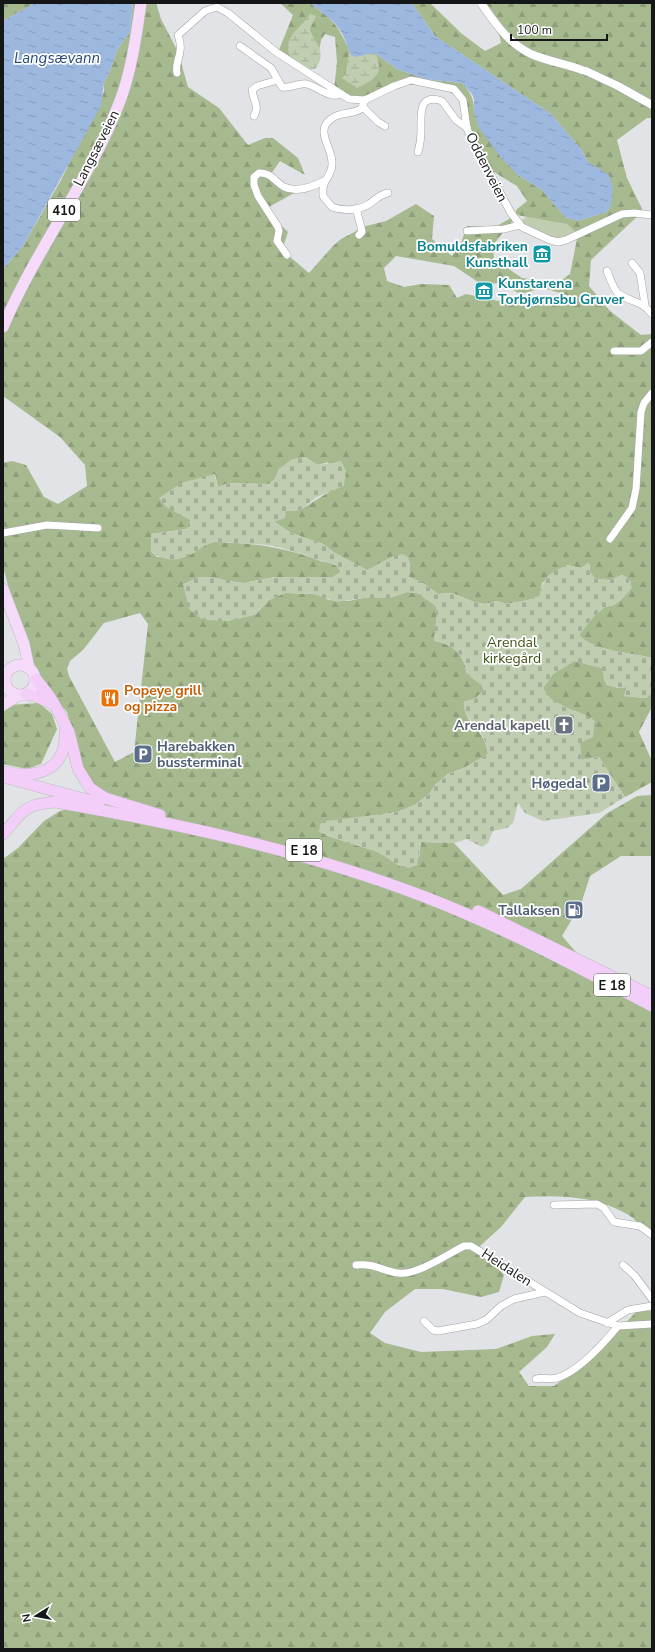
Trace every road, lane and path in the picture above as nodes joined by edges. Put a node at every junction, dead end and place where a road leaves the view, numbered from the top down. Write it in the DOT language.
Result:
graph roads {
  1 [pos="141,3"];
  2 [pos="481,3"];
  3 [pos="240,46"];
  4 [pos="177,73"];
  5 [pos="278,80"];
  6 [pos="339,94"];
  7 [pos="364,104"];
  8 [pos="652,105"];
  9 [pos="254,116"];
  10 [pos="385,126"];
  11 [pos="467,128"];
  12 [pos="418,152"];
  13 [pos="324,181"];
  14 [pos="388,193"];
  15 [pos="357,208"];
  16 [pos="652,215"];
  17 [pos="520,225"];
  18 [pos="467,231"];
  19 [pos="359,235"];
  20 [pos="287,255"];
  21 [pos="632,263"];
  22 [pos="607,271"];
  23 [pos="645,305"];
  24 [pos="652,314"];
  25 [pos="3,327"];
  26 [pos="652,342"];
  27 [pos="614,351"];
  28 [pos="652,393"];
  29 [pos="98,528"];
  30 [pos="3,533"];
  31 [pos="610,539"];
  32 [pos="3,590"];
  33 [pos="20,635"];
  34 [pos="14,666"];
  35 [pos="29,668"];
  36 [pos="36,679"];
  37 [pos="5,689"];
  38 [pos="23,695"];
  39 [pos="3,705"];
  40 [pos="54,705"];
  41 [pos="64,724"];
  42 [pos="3,772"];
  43 [pos="3,777"];
  44 [pos="3,782"];
  45 [pos="108,811"];
  46 [pos="160,815"];
  47 [pos="3,834"];
  48 [pos="652,996"];
  49 [pos="652,1006"];
  50 [pos="554,1205"];
  51 [pos="652,1235"];
  52 [pos="356,1265"];
  53 [pos="623,1265"];
  54 [pos="545,1292"];
  55 [pos="652,1299"];
  56 [pos="652,1306"];
  57 [pos="424,1322"];
  58 [pos="607,1323"];
  59 [pos="652,1324"];
  60 [pos="618,1326"];
  61 [pos="536,1380"];
  1 -- 25 [label="main road, Langsæveien / 410"];
  2 -- 8 [label="street"];
  3 -- 5 [label="street"];
  4 -- 6 [label="street"];
  5 -- 6 [label="street"];
  5 -- 9 [label="street"];
  6 -- 7 [label="street"];
  7 -- 10 [label="street"];
  7 -- 11 [label="street, Oddenveien"];
  7 -- 13 [label="street, Oddenveien"];
  11 -- 12 [label="street"];
  11 -- 17 [label="street, Oddenveien"];
  13 -- 15 [label="street"];
  13 -- 20 [label="street"];
  14 -- 15 [label="street"];
  15 -- 19 [label="street"];
  16 -- 17 [label="street, Oddenveien"];
  17 -- 18 [label="street"];
  21 -- 23 [label="street"];
  22 -- 23 [label="street"];
  23 -- 24 [label="street"];
  26 -- 27 [label="street"];
  28 -- 31 [label="street"];
  29 -- 30 [label="street"];
  32 -- 33 [label="main road"];
  33 -- 34 [label="main road"];
  33 -- 35 [label="main road"];
  34 -- 35 [label="main road"];
  34 -- 37 [label="main road"];
  35 -- 36 [label="main road"];
  36 -- 38 [label="main road"];
  36 -- 40 [label="highway, E 18"];
  37 -- 38 [label="main road"];
  38 -- 39 [label="main road"];
  38 -- 40 [label="highway"];
  40 -- 41 [label="highway, E 18"];
  41 -- 42 [label="highway, E 18"];
  41 -- 46 [label="highway, E 18"];
  43 -- 46 [label="highway, E 18"];
  44 -- 45 [label="highway, E 18"];
  45 -- 47 [label="highway, E 18"];
  45 -- 49 [label="highway, E 18"];
  46 -- 48 [label="highway, E 18"];
  50 -- 51 [label="street"];
  52 -- 54 [label="street, Heidalen"];
  53 -- 55 [label="street"];
  54 -- 57 [label="street, Heidalen"];
  54 -- 58 [label="street, Heidalen"];
  56 -- 58 [label="street"];
  58 -- 60 [label="street, Heidalen"];
  59 -- 60 [label="street, Heidalen"];
  60 -- 61 [label="street"];
}
